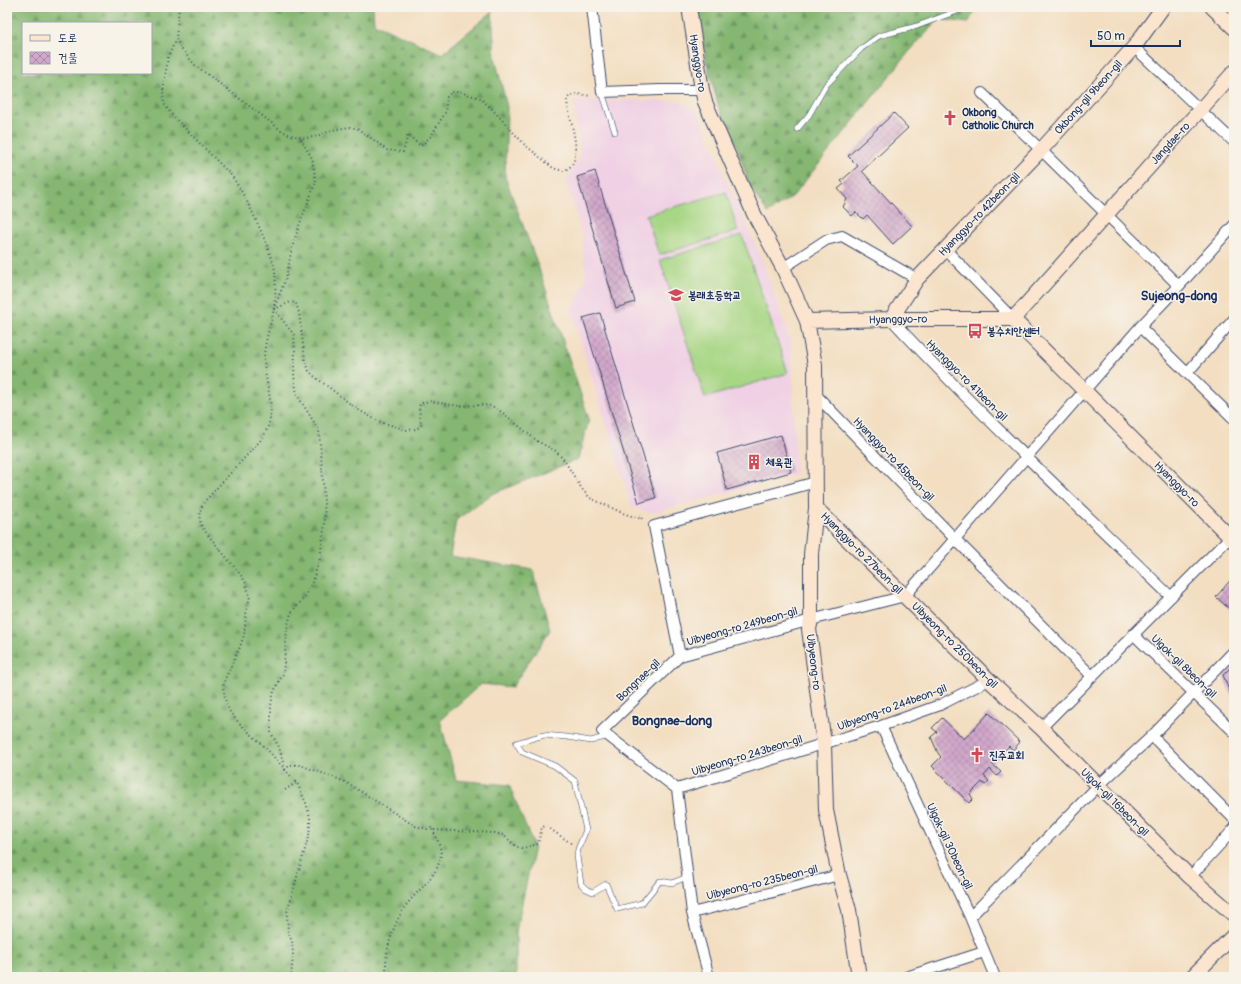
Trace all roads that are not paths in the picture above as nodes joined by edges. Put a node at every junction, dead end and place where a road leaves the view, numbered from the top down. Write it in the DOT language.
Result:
graph roads {
  1 [pos="592,7"];
  2 [pos="689,7"];
  3 [pos="968,7"];
  4 [pos="1164,7"];
  5 [pos="1212,7"];
  6 [pos="1234,28"];
  7 [pos="1134,47"];
  8 [pos="1234,72"];
  9 [pos="702,90"];
  10 [pos="982,93"];
  11 [pos="602,94"];
  12 [pos="1200,110"];
  13 [pos="796,129"];
  14 [pos="614,132"];
  15 [pos="1234,142"];
  16 [pos="1041,150"];
  17 [pos="1107,214"];
  18 [pos="1234,225"];
  19 [pos="945,249"];
  20 [pos="783,268"];
  21 [pos="917,279"];
  22 [pos="1179,286"];
  23 [pos="891,319"];
  24 [pos="1013,319"];
  25 [pos="1234,319"];
  26 [pos="807,321"];
  27 [pos="1140,327"];
  28 [pos="1187,373"];
  29 [pos="1085,391"];
  30 [pos="816,395"];
  31 [pos="1234,419"];
  32 [pos="1027,456"];
  33 [pos="816,482"];
  34 [pos="816,508"];
  35 [pos="1233,537"];
  36 [pos="955,539"];
  37 [pos="905,596"];
  38 [pos="1171,597"];
  39 [pos="811,620"];
  40 [pos="1133,634"];
  41 [pos="1234,651"];
  42 [pos="680,656"];
  43 [pos="1092,676"];
  44 [pos="989,680"];
  45 [pos="1194,692"];
  46 [pos="881,726"];
  47 [pos="1041,728"];
  48 [pos="1234,732"];
  49 [pos="608,736"];
  50 [pos="1152,736"];
  51 [pos="824,744"];
  52 [pos="1098,786"];
  53 [pos="677,789"];
  54 [pos="1234,819"];
  55 [pos="1234,829"];
  56 [pos="839,875"];
  57 [pos="687,876"];
  58 [pos="1190,877"];
  59 [pos="692,912"];
  60 [pos="1234,915"];
  61 [pos="970,917"];
  62 [pos="1234,935"];
  63 [pos="984,952"];
  64 [pos="709,977"];
  65 [pos="859,977"];
  66 [pos="906,977"];
  67 [pos="995,977"];
  68 [pos="1192,977"];
  1 -- 11 [label="street"];
  2 -- 9 [label="street, Hyanggyo-ro"];
  3 -- 13 [label="lane"];
  4 -- 7 [label="street, Okbong-gil 9beon-gil"];
  5 -- 6 [label="street"];
  7 -- 12 [label="street"];
  7 -- 16 [label="street, Okbong-gil 9beon-gil"];
  8 -- 12 [label="street, Jangdae-ro"];
  9 -- 11 [label="street"];
  9 -- 20 [label="street, Hyanggyo-ro"];
  10 -- 16 [label="street"];
  11 -- 14 [label="lane"];
  12 -- 15 [label="street"];
  12 -- 17 [label="street, Jangdae-ro"];
  16 -- 17 [label="street"];
  16 -- 19 [label="street, Hyanggyo-ro 42beon-gil"];
  17 -- 22 [label="street"];
  17 -- 24 [label="street, Jangdae-ro"];
  18 -- 22 [label="street, Hyanggyo-ro 27beon-gil"];
  19 -- 21 [label="street, Hyanggyo-ro 42beon-gil"];
  19 -- 24 [label="street"];
  20 -- 21 [label="street"];
  20 -- 26 [label="street, Hyanggyo-ro"];
  21 -- 23 [label="street, Hyanggyo-ro 42beon-gil"];
  22 -- 27 [label="street, Hyanggyo-ro 27beon-gil"];
  23 -- 24 [label="street, Hyanggyo-ro"];
  23 -- 26 [label="street, Hyanggyo-ro"];
  23 -- 32 [label="street, Hyanggyo-ro 41beon-gil"];
  24 -- 29 [label="street, Hyanggyo-ro"];
  25 -- 28 [label="street"];
  26 -- 30 [label="street, Uibyeong-ro"];
  27 -- 28 [label="street"];
  27 -- 29 [label="street, Hyanggyo-ro 27beon-gil"];
  28 -- 31 [label="street"];
  29 -- 32 [label="street, Hyanggyo-ro 27beon-gil"];
  29 -- 35 [label="street, Hyanggyo-ro"];
  30 -- 33 [label="street, Uibyeong-ro"];
  30 -- 36 [label="street, Hyanggyo-ro 45beon-gil"];
  32 -- 36 [label="street, Hyanggyo-ro 27beon-gil"];
  32 -- 38 [label="street"];
  33 -- 34 [label="street, Uibyeong-ro"];
  33 -- 42 [label="street"];
  34 -- 37 [label="street, Hyanggyo-ro 27beon-gil"];
  34 -- 39 [label="street, Uibyeong-ro"];
  35 -- 38 [label="street"];
  36 -- 37 [label="street, Hyanggyo-ro 27beon-gil"];
  36 -- 43 [label="street"];
  37 -- 39 [label="street, Uibyeong-ro 250beon-gil"];
  37 -- 44 [label="street, Uibyeong-ro 250beon-gil"];
  38 -- 40 [label="street"];
  39 -- 42 [label="street, Uibyeong-ro 249beon-gil"];
  39 -- 51 [label="street, Uibyeong-ro"];
  40 -- 43 [label="street"];
  40 -- 45 [label="street, Uigok-gil 8beon-gil"];
  41 -- 45 [label="street"];
  42 -- 49 [label="street, Bongnae-gil"];
  43 -- 47 [label="street"];
  44 -- 46 [label="street, Uibyeong-ro 244beon-gil"];
  44 -- 47 [label="street, Uibyeong-ro 250beon-gil"];
  45 -- 48 [label="street, Uigok-gil 8beon-gil"];
  45 -- 50 [label="street"];
  46 -- 51 [label="street, Uibyeong-ro 244beon-gil"];
  46 -- 61 [label="street, Uigok-gil 30beon-gil"];
  47 -- 52 [label="street, Uigok-gil 16beon-gil"];
  49 -- 53 [label="street"];
  49 -- 57 [label="lane"];
  50 -- 52 [label="street"];
  50 -- 54 [label="street"];
  51 -- 53 [label="street, Uibyeong-ro 243beon-gil"];
  51 -- 56 [label="street, Uibyeong-ro"];
  52 -- 58 [label="street, Uigok-gil 16beon-gil"];
  52 -- 61 [label="street"];
  53 -- 57 [label="street"];
  55 -- 58 [label="street"];
  56 -- 59 [label="street, Uibyeong-ro 235beon-gil"];
  56 -- 65 [label="street, Uibyeong-ro"];
  57 -- 59 [label="street"];
  58 -- 60 [label="street, Uigok-gil 16beon-gil"];
  59 -- 64 [label="street"];
  61 -- 63 [label="street, Uigok-gil 30beon-gil"];
  62 -- 68 [label="street"];
  63 -- 66 [label="street"];
  63 -- 67 [label="street, Uigok-gil 30beon-gil"];
}
